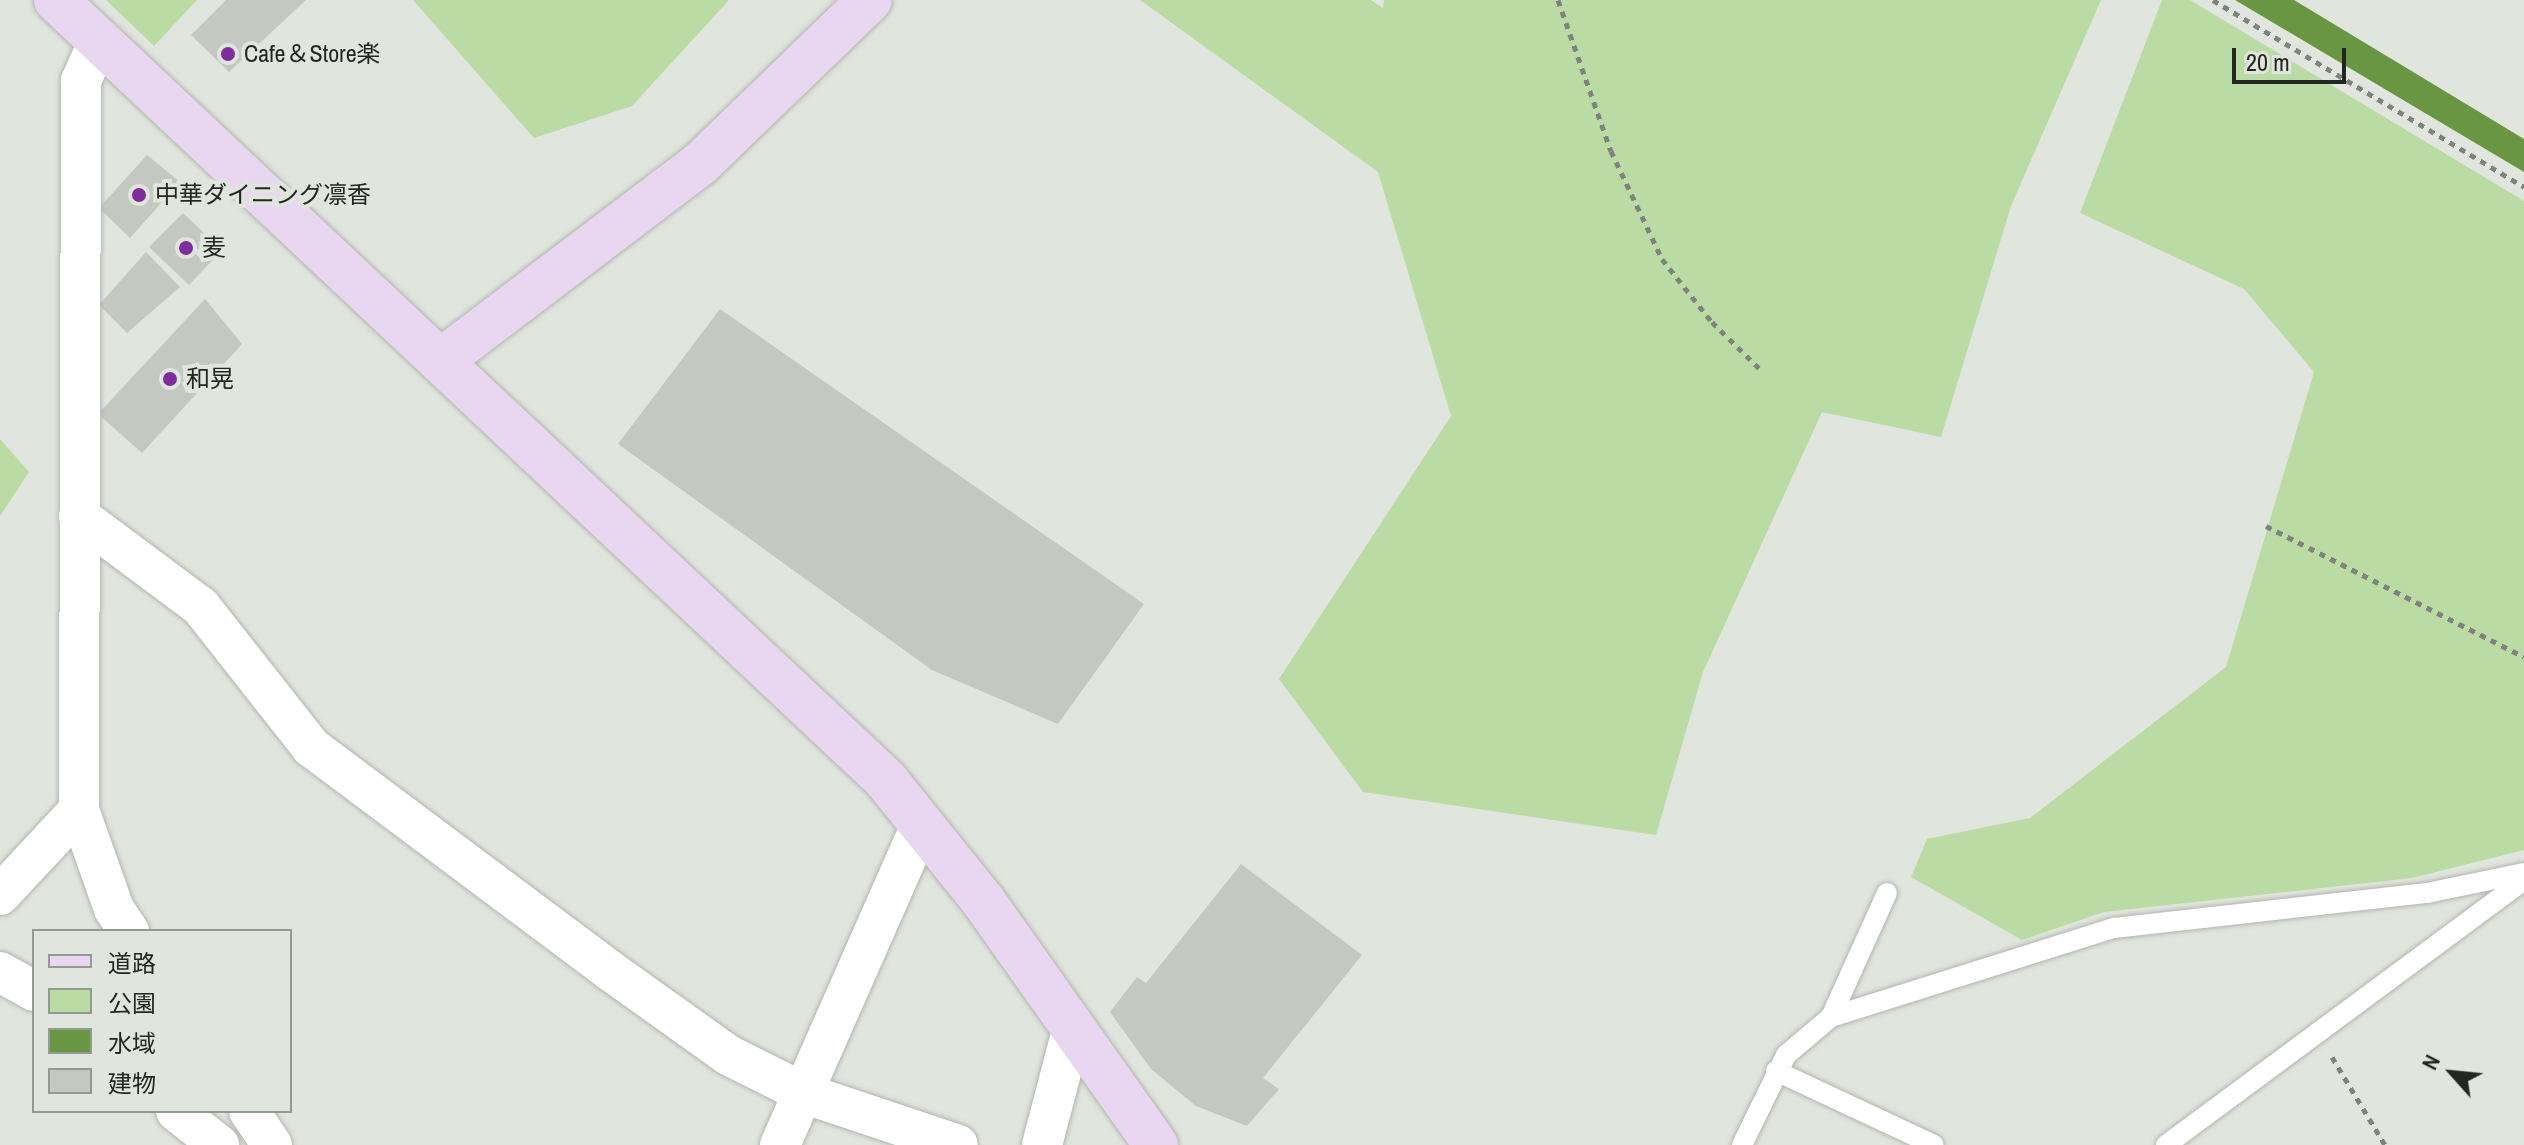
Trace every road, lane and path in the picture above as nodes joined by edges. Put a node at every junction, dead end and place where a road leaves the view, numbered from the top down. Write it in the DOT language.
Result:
graph roads {
  1 [pos="56,0"];
  2 [pos="870,0"];
  3 [pos="1558,0"];
  4 [pos="2213,0"];
  5 [pos="99,40"];
  6 [pos="2524,187"];
  7 [pos="443,359"];
  8 [pos="1763,372"];
  9 [pos="79,516"];
  10 [pos="2266,526"];
  11 [pos="2524,657"];
  12 [pos="79,810"];
  13 [pos="922,823"];
  14 [pos="2524,873"];
  15 [pos="2524,880"];
  16 [pos="1887,893"];
  17 [pos="0,895"];
  18 [pos="128,929"];
  19 [pos="0,972"];
  20 [pos="32,990"];
  21 [pos="1831,1017"];
  22 [pos="1073,1027"];
  23 [pos="2319,1034"];
  24 [pos="1776,1071"];
  25 [pos="806,1094"];
  26 [pos="179,1113"];
  27 [pos="250,1113"];
  28 [pos="219,1145"];
  29 [pos="272,1145"];
  30 [pos="780,1145"];
  31 [pos="958,1145"];
  32 [pos="1042,1145"];
  33 [pos="1156,1145"];
  34 [pos="1742,1145"];
  35 [pos="1934,1145"];
  36 [pos="2166,1145"];
  37 [pos="2385,1145"];
  1 -- 5 [label="street"];
  2 -- 7 [label="street"];
  3 -- 8 [label="path"];
  4 -- 6 [label="path"];
  5 -- 7 [label="street"];
  5 -- 9 [label="street"];
  7 -- 13 [label="street"];
  9 -- 12 [label="street"];
  9 -- 25 [label="street"];
  10 -- 11 [label="path"];
  12 -- 17 [label="street"];
  12 -- 18 [label="street"];
  13 -- 22 [label="street"];
  13 -- 25 [label="street"];
  14 -- 21 [label="lane"];
  15 -- 23 [label="lane"];
  16 -- 21 [label="lane"];
  19 -- 20 [label="street"];
  21 -- 24 [label="lane"];
  22 -- 32 [label="street"];
  22 -- 33 [label="street"];
  23 -- 36 [label="lane"];
  23 -- 37 [label="path"];
  24 -- 34 [label="lane"];
  24 -- 35 [label="lane"];
  25 -- 30 [label="street"];
  25 -- 31 [label="street"];
  26 -- 28 [label="street"];
  27 -- 29 [label="street"];
}
